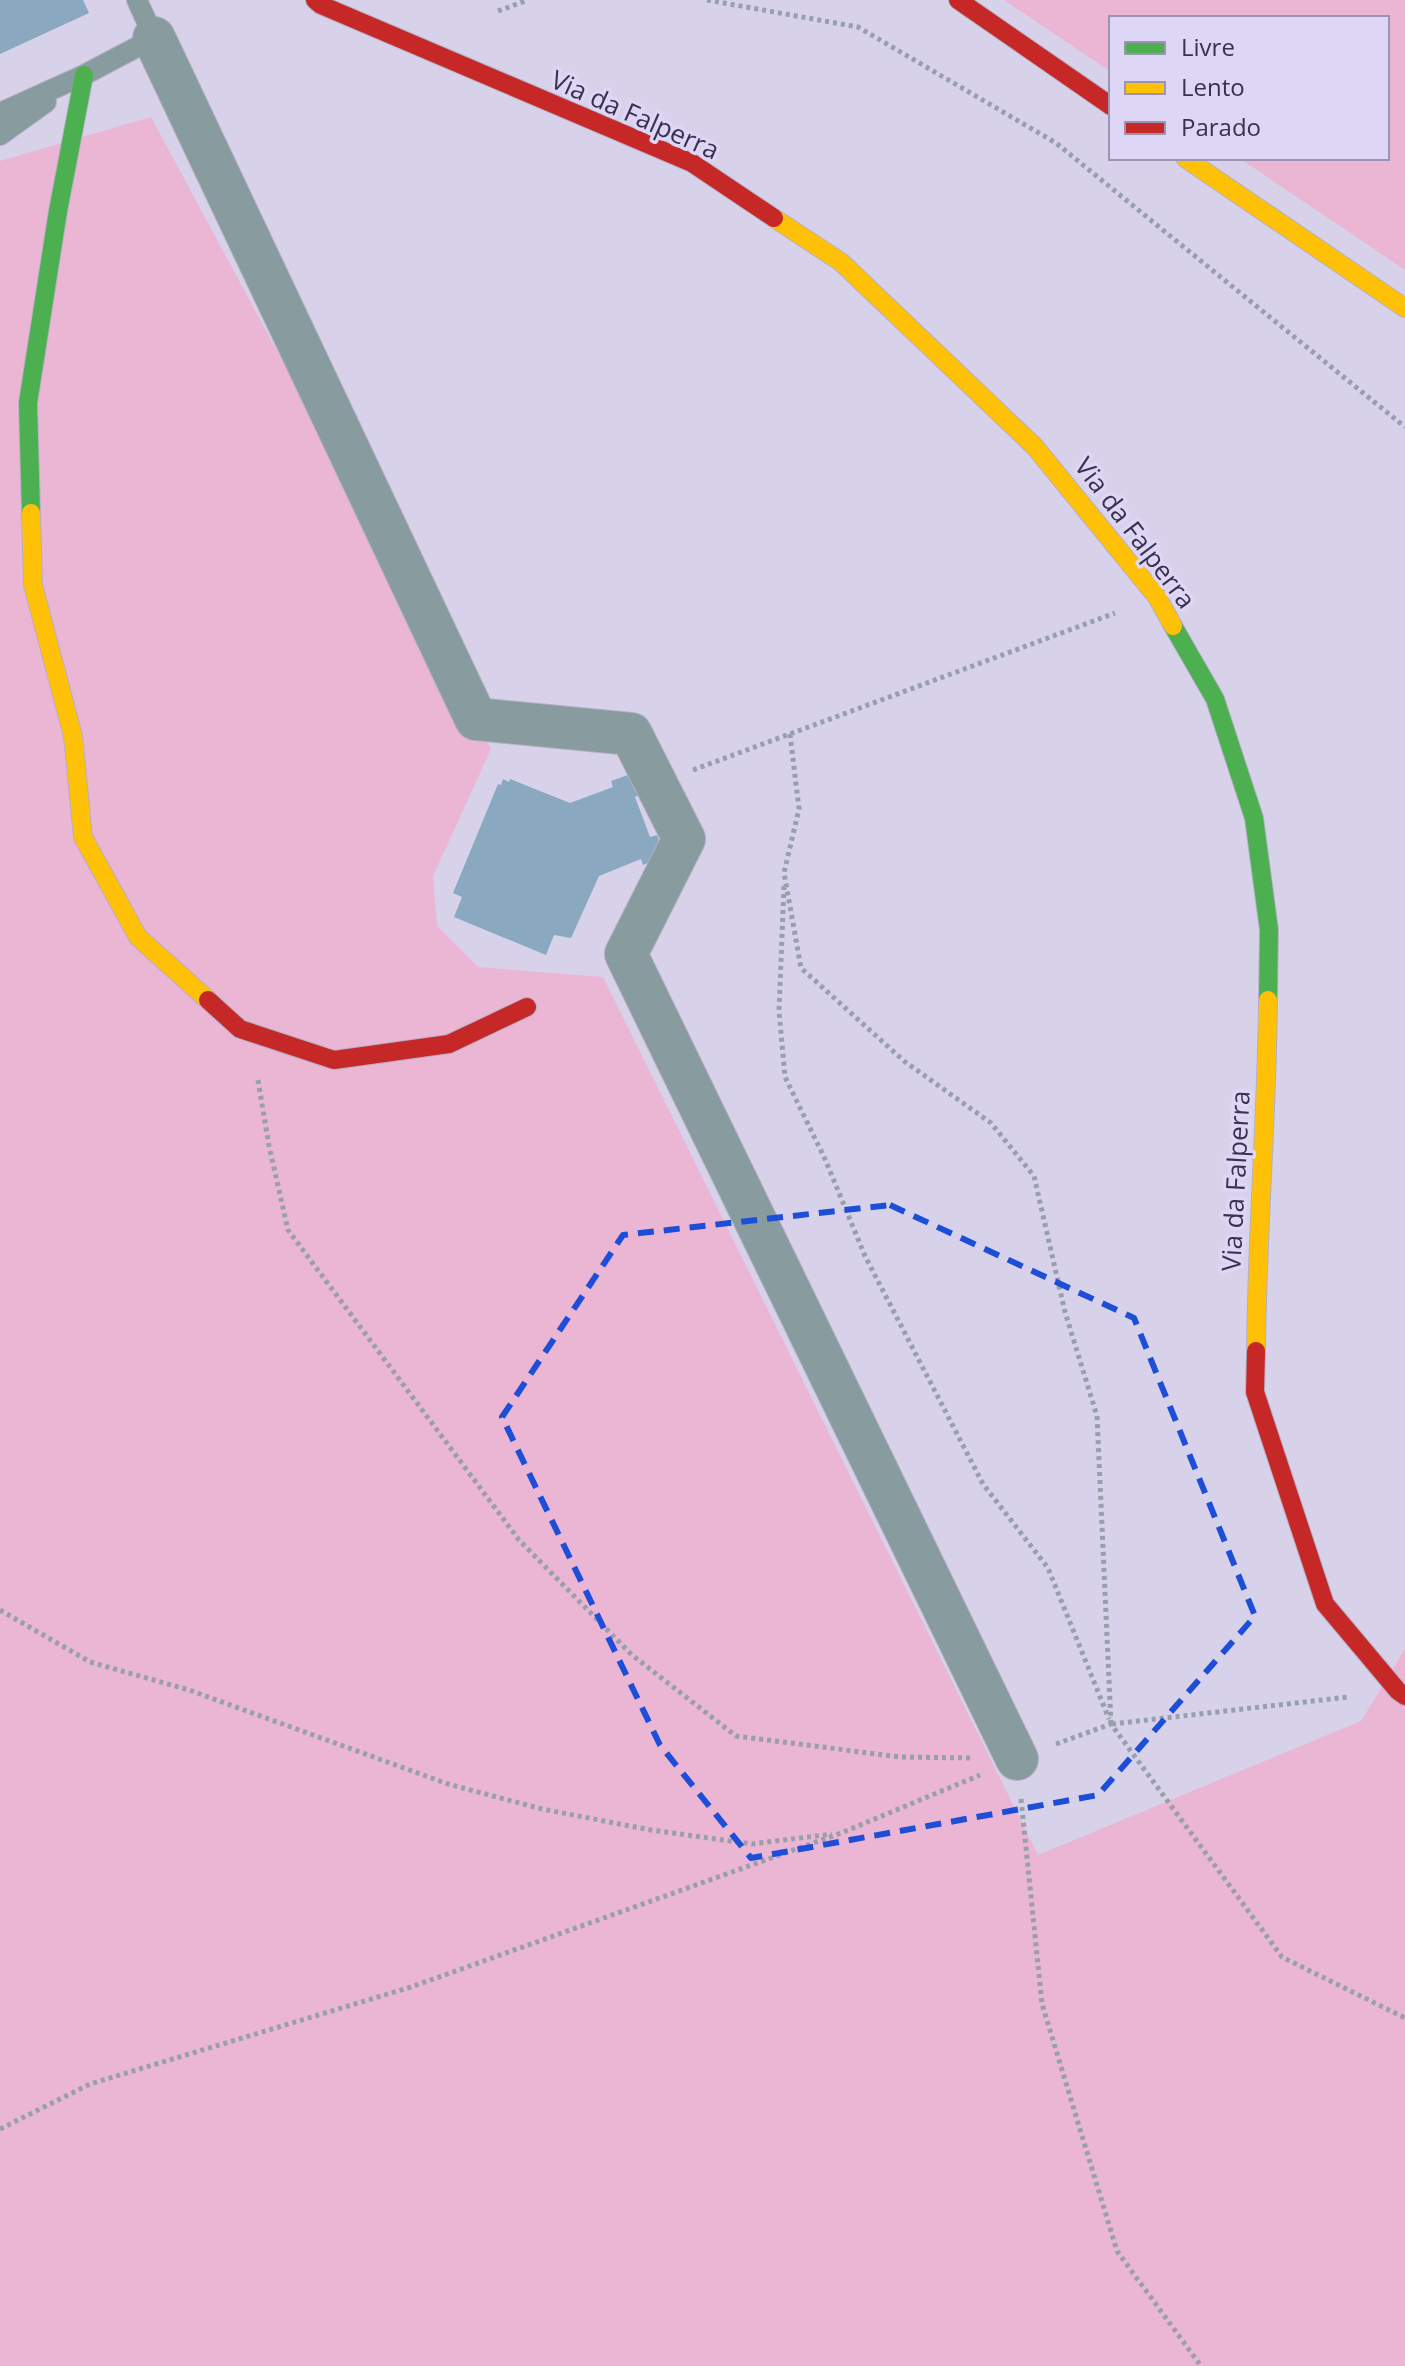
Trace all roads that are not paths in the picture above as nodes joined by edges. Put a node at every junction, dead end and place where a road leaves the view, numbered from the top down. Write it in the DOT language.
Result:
graph roads {
  1 [pos="137,0"];
  2 [pos="315,0"];
  3 [pos="958,0"];
  4 [pos="154,38"];
  5 [pos="84,75"];
  6 [pos="1109,105"];
  7 [pos="0,113"];
  8 [pos="0,135"];
  9 [pos="1188,160"];
  10 [pos="1405,308"];
  11 [pos="527,1007"];
  12 [pos="1401,1693"];
  13 [pos="1017,1759"];
  1 -- 4 [label="lane"];
  2 -- 12 [label="main road, Via da Falperra"];
  3 -- 6 [label="main road"];
  4 -- 5 [label="lane"];
  4 -- 13 [label="street"];
  5 -- 7 [label="lane"];
  5 -- 8 [label="lane"];
  5 -- 11 [label="main road"];
  9 -- 10 [label="main road"];
}
